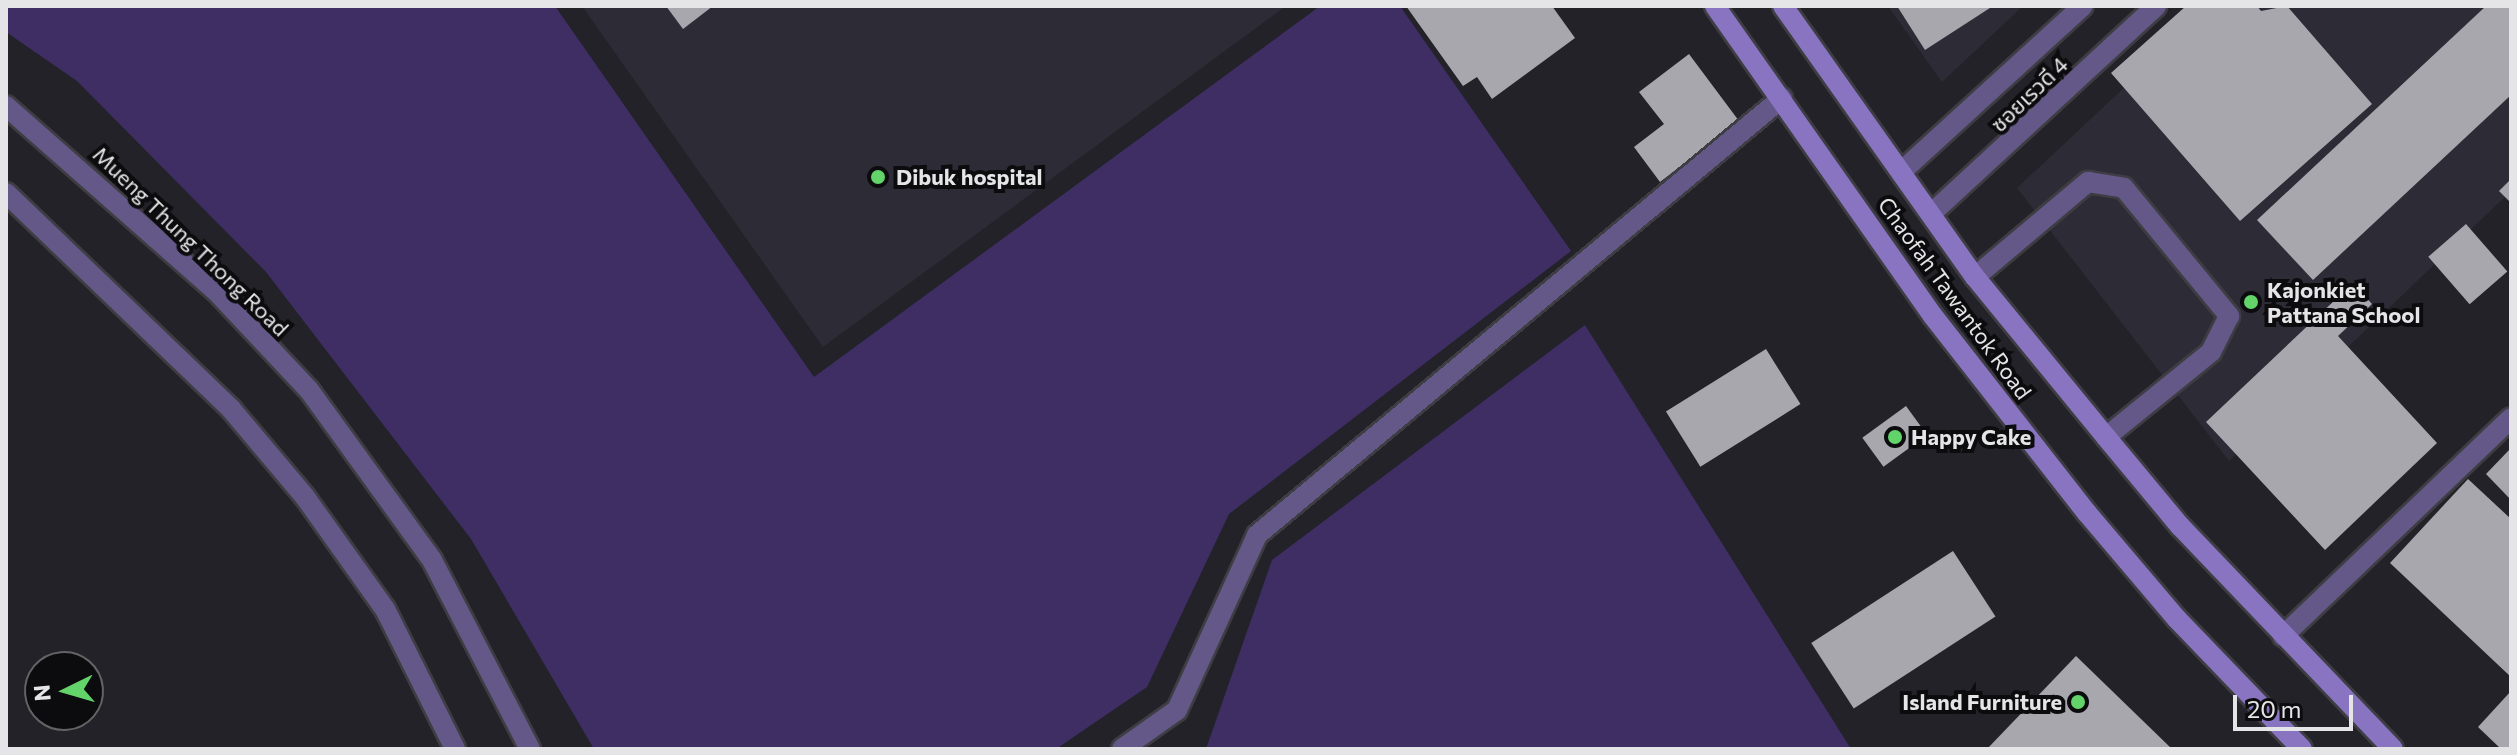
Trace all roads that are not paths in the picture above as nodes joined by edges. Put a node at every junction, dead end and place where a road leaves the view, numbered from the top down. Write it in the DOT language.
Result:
graph roads {
  1 [pos="1715,6"];
  2 [pos="1783,6"];
  3 [pos="2083,6"];
  4 [pos="2156,6"];
  5 [pos="1782,98"];
  6 [pos="6,106"];
  7 [pos="1901,172"];
  8 [pos="6,193"];
  9 [pos="1932,213"];
  10 [pos="1975,277"];
  11 [pos="2511,418"];
  12 [pos="2106,437"];
  13 [pos="2283,636"];
  14 [pos="455,749"];
  15 [pos="530,749"];
  16 [pos="1122,749"];
  17 [pos="2302,749"];
  18 [pos="2393,749"];
  1 -- 5 [label="main road, Chaofah Tawantok Road"];
  2 -- 7 [label="main road, Chaofah Tawantok Road"];
  3 -- 7 [label="street, ซอยเรวดี 4"];
  4 -- 9 [label="street, ซอยเรวดี 4"];
  5 -- 16 [label="street"];
  5 -- 17 [label="main road, Chaofah Tawantok Road"];
  6 -- 15 [label="street, Mueng Thung Thong Road"];
  7 -- 9 [label="main road, Chaofah Tawantok Road"];
  8 -- 14 [label="street"];
  9 -- 10 [label="main road, Chaofah Tawantok Road"];
  10 -- 12 [label="main road, Chaofah Tawantok Road"];
  10 -- 12 [label="street"];
  11 -- 13 [label="street"];
  12 -- 13 [label="main road, Chaofah Tawantok Road"];
  13 -- 18 [label="main road, Chaofah Tawantok Road"];
}
